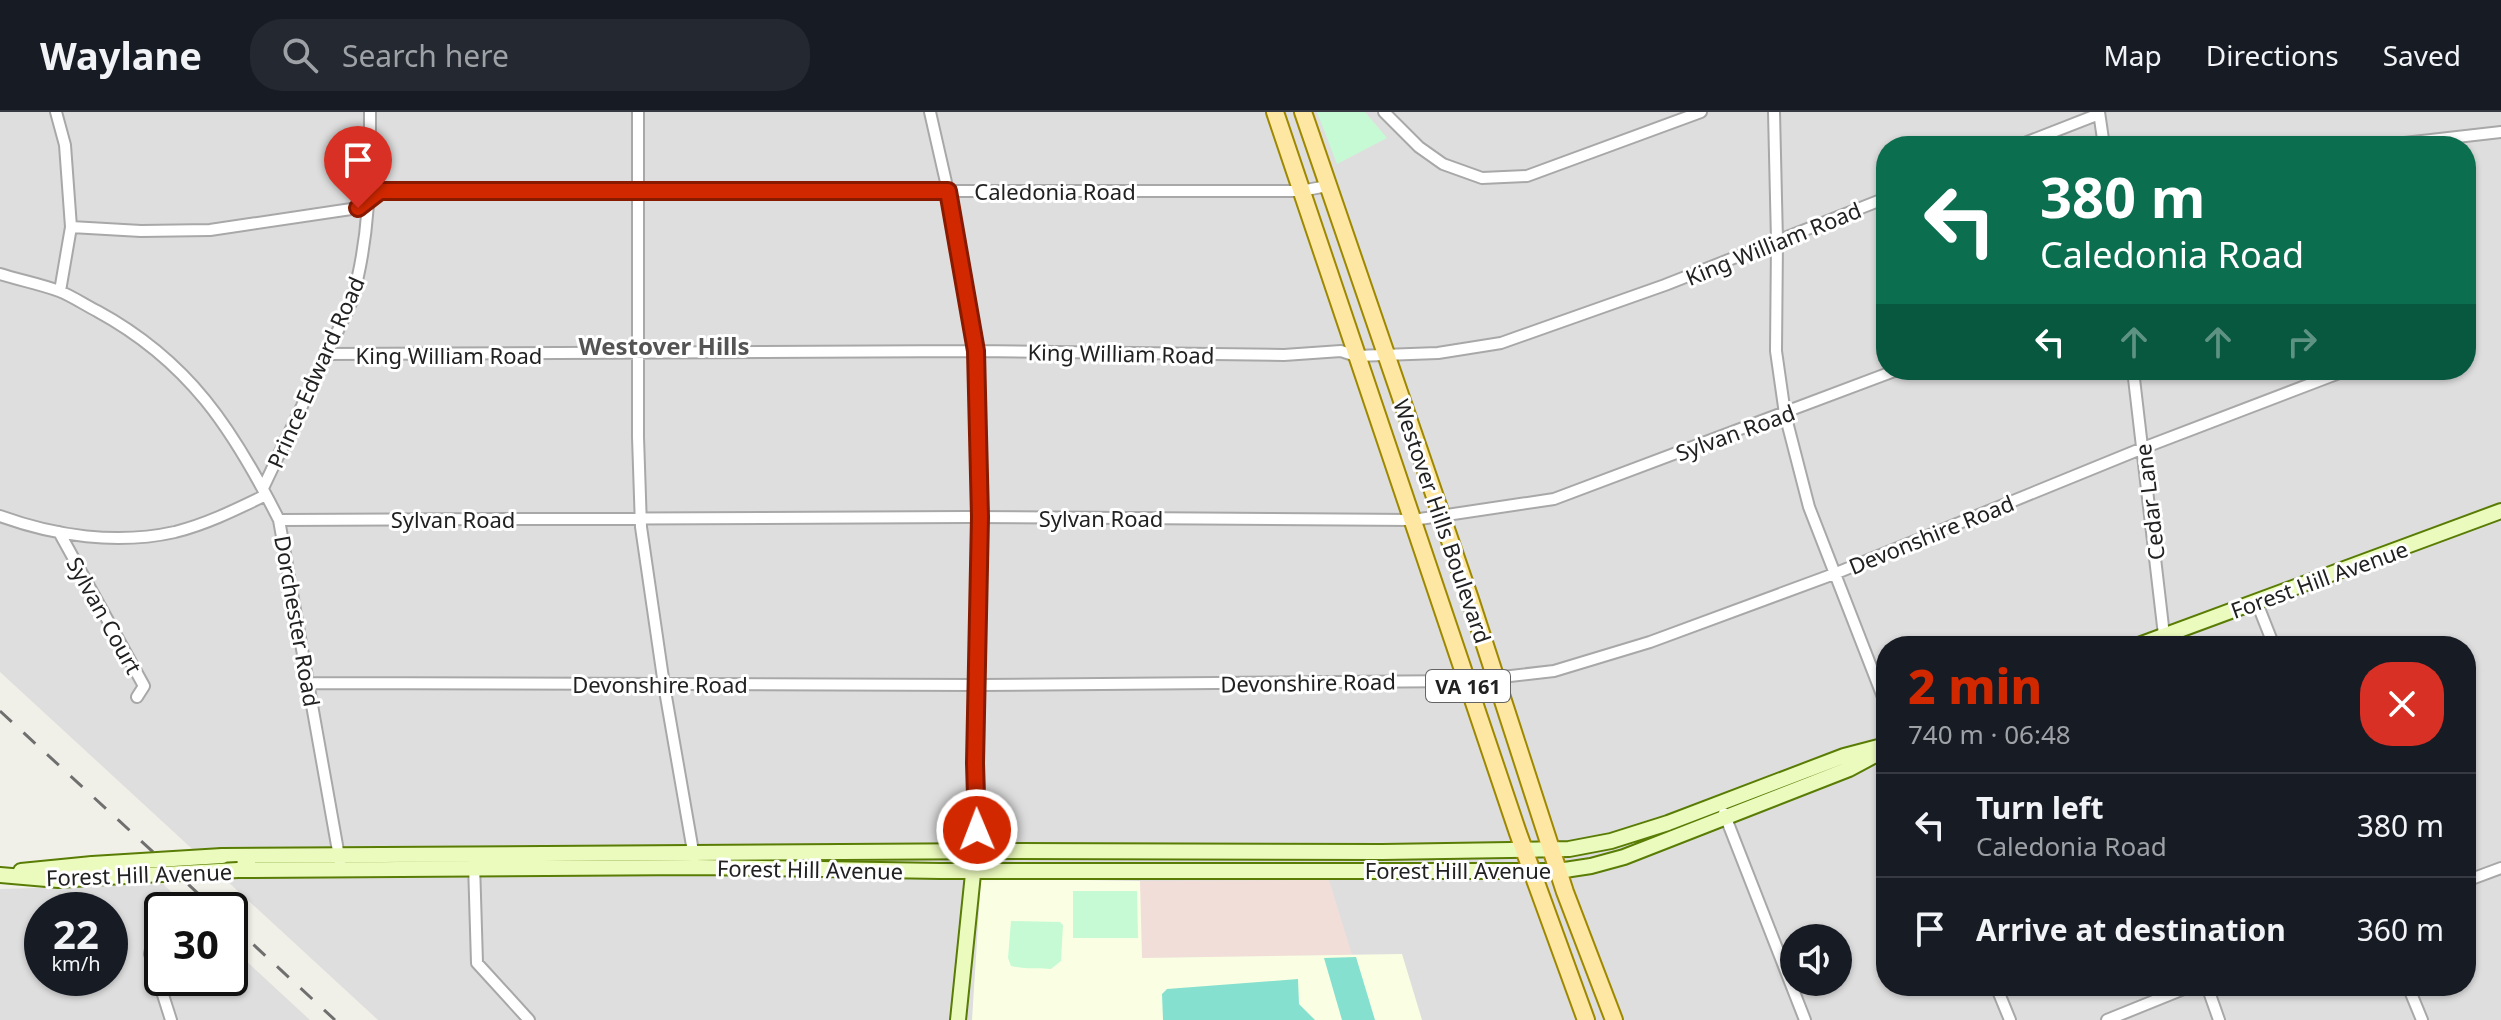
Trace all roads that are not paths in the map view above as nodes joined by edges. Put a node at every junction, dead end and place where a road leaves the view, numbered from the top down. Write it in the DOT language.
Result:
graph roads {
  1 [pos="56,112"];
  2 [pos="370,112"];
  3 [pos="638,112"];
  4 [pos="930,112"];
  5 [pos="1275,112"];
  6 [pos="1303,112"];
  7 [pos="1384,112"];
  8 [pos="1701,112"];
  9 [pos="1774,112"];
  10 [pos="2099,113"];
  11 [pos="2501,132"];
  12 [pos="2042,136"];
  13 [pos="2102,136"];
  14 [pos="2466,136"];
  15 [pos="1327,186"];
  16 [pos="639,190"];
  17 [pos="948,191"];
  18 [pos="1301,191"];
  19 [pos="370,199"];
  20 [pos="1876,202"];
  21 [pos="71,227"];
  22 [pos="1777,241"];
  23 [pos="0,274"];
  24 [pos="60,291"];
  25 [pos="976,351"];
  26 [pos="327,354"];
  27 [pos="1387,354"];
  28 [pos="639,355"];
  29 [pos="1356,356"];
  30 [pos="1876,378"];
  31 [pos="2134,380"];
  32 [pos="2311,380"];
  33 [pos="1785,414"];
  34 [pos="2143,448"];
  35 [pos="265,492"];
  36 [pos="2501,511"];
  37 [pos="0,516"];
  38 [pos="980,517"];
  39 [pos="1441,517"];
  40 [pos="641,518"];
  41 [pos="279,520"];
  42 [pos="1413,520"];
  43 [pos="59,532"];
  44 [pos="1834,574"];
  45 [pos="2257,603"];
  46 [pos="2164,635"];
  47 [pos="2270,636"];
  48 [pos="1495,677"];
  49 [pos="1876,680"];
  50 [pos="1466,681"];
  51 [pos="308,683"];
  52 [pos="664,685"];
  53 [pos="978,685"];
  54 [pos="137,697"];
  55 [pos="1876,753"];
  56 [pos="1723,811"];
  57 [pos="1525,850"];
  58 [pos="1551,850"];
  59 [pos="975,851"];
  60 [pos="694,860"];
  61 [pos="340,861"];
  62 [pos="474,861"];
  63 [pos="2501,868"];
  64 [pos="973,871"];
  65 [pos="1533,871"];
  66 [pos="1558,871"];
  67 [pos="0,875"];
  68 [pos="2476,877"];
  69 [pos="163,996"];
  70 [pos="2000,996"];
  71 [pos="2166,996"];
  72 [pos="2211,996"];
  73 [pos="2412,996"];
  74 [pos="171,1020"];
  75 [pos="529,1020"];
  76 [pos="958,1020"];
  77 [pos="1586,1020"];
  78 [pos="1614,1020"];
  79 [pos="1805,1020"];
  80 [pos="2010,1020"];
  81 [pos="2107,1020"];
  82 [pos="2219,1020"];
  83 [pos="2422,1020"];
  1 -- 21 [label="street"];
  2 -- 19 [label="street, Prince Edward Road"];
  3 -- 16 [label="street"];
  4 -- 17 [label="street"];
  5 -- 18 [label="main road, Westover Hills Boulevard / VA 161"];
  6 -- 15 [label="main road, Westover Hills Boulevard / VA 161"];
  7 -- 8 [label="street"];
  9 -- 22 [label="street"];
  10 -- 12 [label="street"];
  10 -- 13 [label="street"];
  11 -- 14 [label="street"];
  15 -- 18 [label="street, Caledonia Road"];
  15 -- 27 [label="main road, Westover Hills Boulevard / VA 161"];
  16 -- 17 [label="street, Caledonia Road"];
  16 -- 19 [label="street, Caledonia Road"];
  16 -- 28 [label="street"];
  17 -- 18 [label="street, Caledonia Road"];
  17 -- 25 [label="street"];
  18 -- 29 [label="main road, Westover Hills Boulevard / VA 161"];
  19 -- 21 [label="street, Caledonia Road"];
  19 -- 26 [label="street, Prince Edward Road"];
  20 -- 22 [label="street, King William Road"];
  21 -- 24 [label="street"];
  22 -- 27 [label="street, King William Road"];
  22 -- 33 [label="street"];
  23 -- 24 [label="street, Dorchester Road"];
  24 -- 35 [label="street, Dorchester Road"];
  25 -- 28 [label="street, King William Road"];
  25 -- 29 [label="street, King William Road"];
  25 -- 38 [label="street"];
  26 -- 28 [label="street, King William Road"];
  26 -- 35 [label="street, Prince Edward Road"];
  27 -- 29 [label="street, King William Road"];
  27 -- 39 [label="main road, Westover Hills Boulevard / VA 161"];
  28 -- 40 [label="street"];
  29 -- 42 [label="main road, Westover Hills Boulevard / VA 161"];
  30 -- 33 [label="street, Sylvan Road"];
  31 -- 34 [label="street, Cedar Lane"];
  32 -- 34 [label="street, Devonshire Road"];
  33 -- 39 [label="street, Sylvan Road"];
  33 -- 44 [label="street"];
  34 -- 44 [label="street, Devonshire Road"];
  34 -- 46 [label="street, Cedar Lane"];
  35 -- 41 [label="street, Dorchester Road"];
  35 -- 43 [label="street"];
  36 -- 45 [label="main road, Forest Hill Avenue"];
  37 -- 43 [label="street"];
  38 -- 40 [label="street, Sylvan Road"];
  38 -- 42 [label="street, Sylvan Road"];
  38 -- 53 [label="street"];
  39 -- 42 [label="street, Sylvan Road"];
  39 -- 48 [label="main road, Westover Hills Boulevard / VA 161"];
  40 -- 41 [label="street, Sylvan Road"];
  40 -- 52 [label="street"];
  41 -- 51 [label="street, Dorchester Road"];
  42 -- 50 [label="main road, Westover Hills Boulevard / VA 161"];
  43 -- 54 [label="street, Sylvan Court"];
  44 -- 48 [label="street, Devonshire Road"];
  44 -- 49 [label="street"];
  45 -- 46 [label="main road, Forest Hill Avenue"];
  45 -- 47 [label="street"];
  48 -- 50 [label="street, Devonshire Road"];
  48 -- 58 [label="main road, Westover Hills Boulevard / VA 161"];
  50 -- 53 [label="street, Devonshire Road"];
  50 -- 57 [label="main road, Westover Hills Boulevard / VA 161"];
  51 -- 52 [label="street, Devonshire Road"];
  51 -- 61 [label="street, Dorchester Road"];
  52 -- 53 [label="street, Devonshire Road"];
  52 -- 60 [label="street"];
  53 -- 59 [label="street"];
  55 -- 56 [label="main road, Forest Hill Avenue"];
  56 -- 58 [label="main road, Forest Hill Avenue"];
  56 -- 66 [label="main road, Forest Hill Avenue"];
  56 -- 79 [label="street"];
  57 -- 58 [label="main road, Forest Hill Avenue"];
  57 -- 59 [label="main road, Forest Hill Avenue"];
  57 -- 65 [label="main road, Westover Hills Boulevard / VA 161"];
  58 -- 66 [label="main road, Westover Hills Boulevard / VA 161"];
  59 -- 60 [label="main road, Forest Hill Avenue"];
  59 -- 64 [label="main road"];
  60 -- 62 [label="main road, Forest Hill Avenue"];
  60 -- 64 [label="main road, Forest Hill Avenue"];
  61 -- 62 [label="main road, Forest Hill Avenue"];
  61 -- 67 [label="main road, Forest Hill Avenue, bridge"];
  61 -- 67 [label="main road, Forest Hill Avenue, bridge"];
  62 -- 75 [label="street"];
  63 -- 68 [label="street"];
  64 -- 65 [label="main road, Forest Hill Avenue"];
  64 -- 76 [label="main road"];
  65 -- 66 [label="main road, Forest Hill Avenue"];
  65 -- 77 [label="main road, Westover Hills Boulevard / VA 161"];
  66 -- 78 [label="main road, Westover Hills Boulevard / VA 161"];
  69 -- 74 [label="street"];
  70 -- 80 [label="street"];
  71 -- 81 [label="street"];
  72 -- 82 [label="street"];
  73 -- 83 [label="street"];
}
